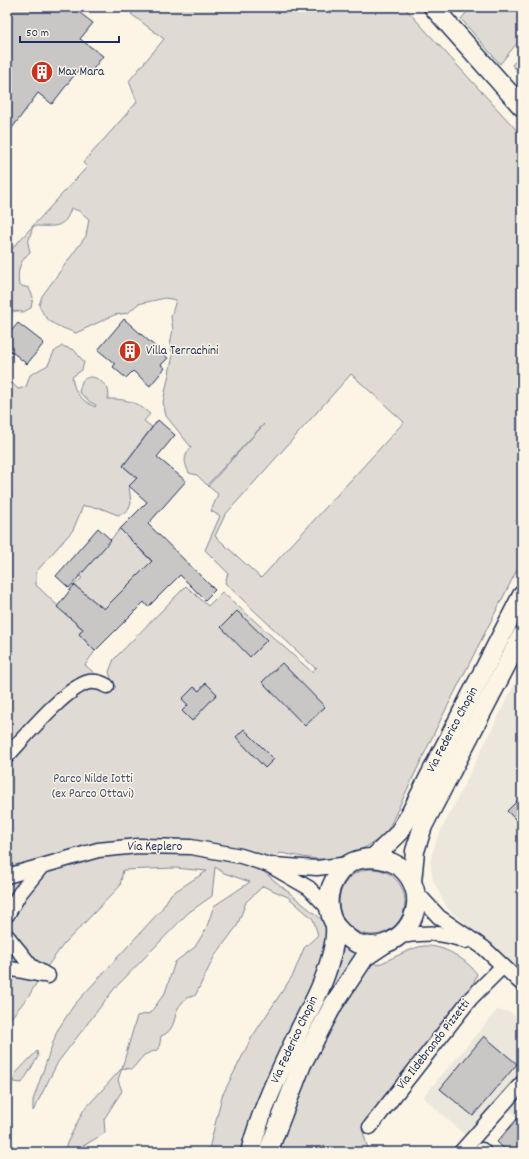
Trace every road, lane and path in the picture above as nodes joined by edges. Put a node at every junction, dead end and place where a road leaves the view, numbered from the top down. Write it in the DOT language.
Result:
graph roads {
  1 [pos="433,7"];
  2 [pos="522,107"];
  3 [pos="522,595"];
  4 [pos="522,635"];
  5 [pos="107,686"];
  6 [pos="7,756"];
  7 [pos="374,858"];
  8 [pos="349,864"];
  9 [pos="269,865"];
  10 [pos="41,867"];
  11 [pos="7,876"];
  12 [pos="414,887"];
  13 [pos="329,909"];
  14 [pos="7,915"];
  15 [pos="336,926"];
  16 [pos="7,936"];
  17 [pos="400,936"];
  18 [pos="383,944"];
  19 [pos="484,948"];
  20 [pos="502,966"];
  21 [pos="7,968"];
  22 [pos="522,984"];
  23 [pos="522,1083"];
  24 [pos="370,1127"];
  25 [pos="250,1152"];
  26 [pos="268,1152"];
  27 [pos="461,1152"];
  1 -- 2 [label="main road"];
  3 -- 7 [label="main road, Via Federico Chopin"];
  4 -- 12 [label="main road, Via Federico Chopin"];
  5 -- 6 [label="street"];
  7 -- 8 [label="main road, Via Federico Chopin"];
  7 -- 12 [label="main road, Via Federico Chopin"];
  8 -- 9 [label="street"];
  8 -- 13 [label="main road, Via Federico Chopin"];
  9 -- 10 [label="street, Via Keplero"];
  9 -- 13 [label="street"];
  10 -- 11 [label="street, Via Keplero"];
  10 -- 14 [label="street"];
  12 -- 17 [label="main road, Via Federico Chopin"];
  12 -- 19 [label="street"];
  13 -- 15 [label="main road, Via Federico Chopin"];
  15 -- 18 [label="main road, Via Federico Chopin"];
  15 -- 25 [label="main road, Via Federico Chopin"];
  16 -- 21 [label="street"];
  17 -- 18 [label="main road, Via Federico Chopin"];
  17 -- 19 [label="street"];
  18 -- 26 [label="main road, Via Federico Chopin"];
  19 -- 20 [label="street"];
  20 -- 22 [label="street"];
  20 -- 24 [label="street, Via Ildebrando Pizzetti"];
  23 -- 27 [label="street"];
}
